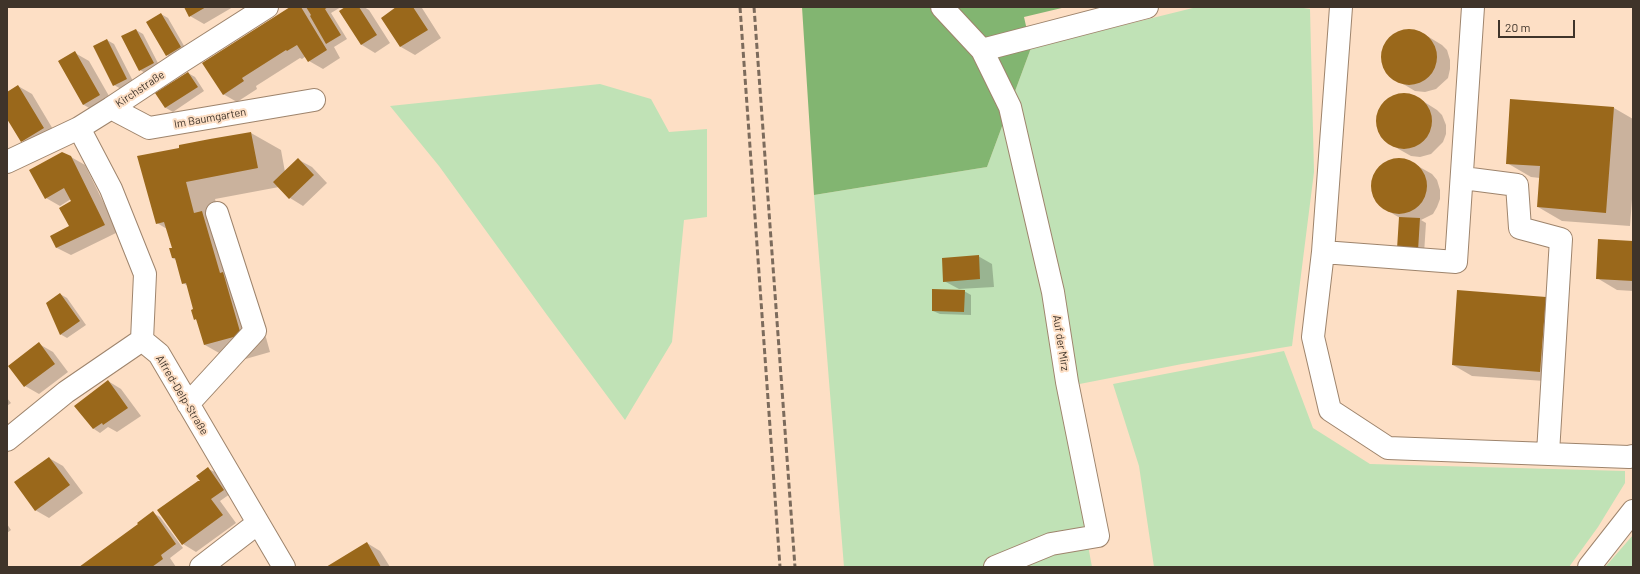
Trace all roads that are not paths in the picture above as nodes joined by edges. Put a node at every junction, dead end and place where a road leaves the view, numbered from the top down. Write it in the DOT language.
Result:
graph roads {
  1 [pos="267,7"];
  2 [pos="942,7"];
  3 [pos="1147,7"];
  4 [pos="1341,7"];
  5 [pos="1473,7"];
  6 [pos="982,50"];
  7 [pos="314,100"];
  8 [pos="111,108"];
  9 [pos="79,128"];
  10 [pos="7,162"];
  11 [pos="1463,178"];
  12 [pos="217,213"];
  13 [pos="1323,252"];
  14 [pos="142,340"];
  15 [pos="188,404"];
  16 [pos="7,440"];
  17 [pos="1548,453"];
  18 [pos="1631,456"];
  19 [pos="1633,511"];
  20 [pos="258,523"];
  21 [pos="201,567"];
  22 [pos="284,567"];
  23 [pos="994,567"];
  24 [pos="1589,567"];
  1 -- 8 [label="street, Kirchstraße"];
  2 -- 6 [label="street, Auf der Mirz"];
  3 -- 6 [label="street"];
  4 -- 13 [label="street"];
  5 -- 11 [label="street"];
  6 -- 23 [label="street, Auf der Mirz"];
  7 -- 8 [label="street, Im Baumgarten"];
  8 -- 9 [label="street, Kirchstraße"];
  9 -- 10 [label="street, Kirchstraße"];
  9 -- 14 [label="street"];
  11 -- 13 [label="street"];
  11 -- 17 [label="street"];
  12 -- 15 [label="street"];
  13 -- 17 [label="street"];
  14 -- 15 [label="street, Alfred-Delp-Straße"];
  14 -- 16 [label="street"];
  15 -- 20 [label="street, Alfred-Delp-Straße"];
  17 -- 18 [label="street"];
  19 -- 24 [label="street"];
  20 -- 21 [label="street"];
  20 -- 22 [label="street, Alfred-Delp-Straße"];
}
